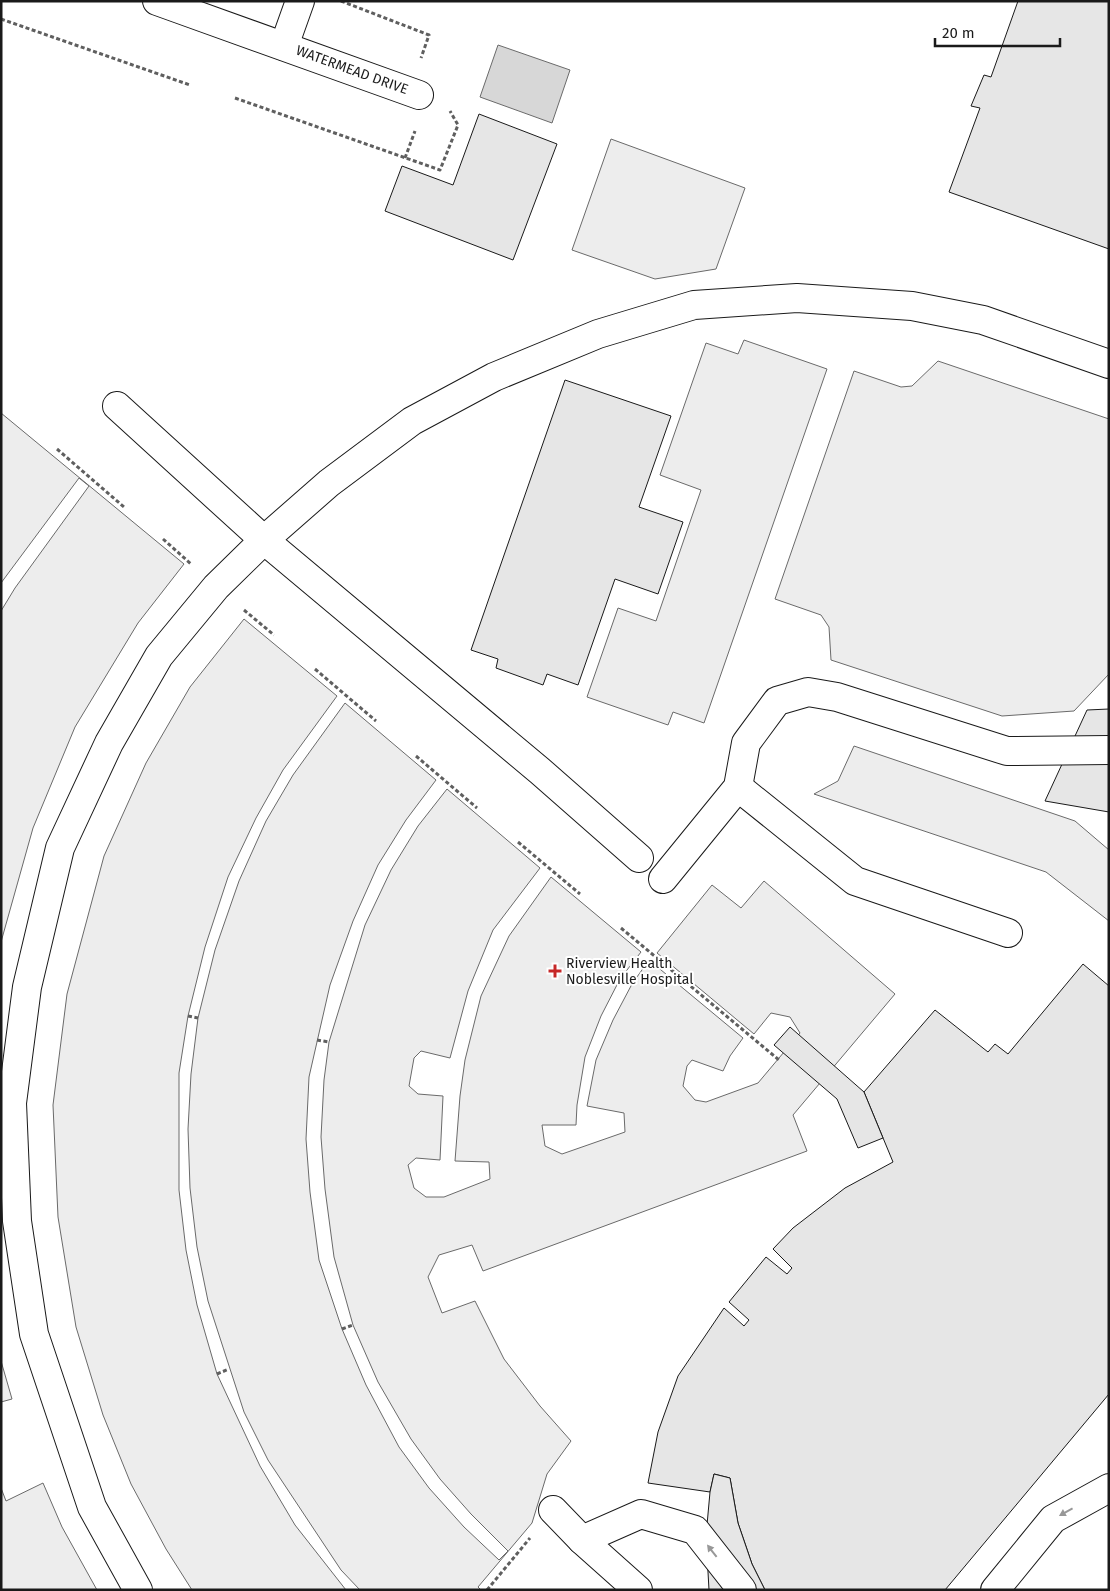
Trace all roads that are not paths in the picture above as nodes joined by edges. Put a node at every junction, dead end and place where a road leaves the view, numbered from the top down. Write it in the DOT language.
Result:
graph roads {
  1 [pos="157,1"];
  2 [pos="300,1"];
  3 [pos="284,46"];
  4 [pos="419,95"];
  5 [pos="1109,364"];
  6 [pos="117,406"];
  7 [pos="264,540"];
  8 [pos="1109,750"];
  9 [pos="738,787"];
  10 [pos="640,858"];
  11 [pos="663,878"];
  12 [pos="1008,933"];
  13 [pos="1109,1488"];
  14 [pos="553,1510"];
  15 [pos="582,1540"];
  16 [pos="138,1590"];
  17 [pos="638,1590"];
  18 [pos="742,1590"];
  19 [pos="996,1590"];
  1 -- 3 [label="street, WATERMEAD DRIVE"];
  2 -- 3 [label="street, WATERMEAD DRIVE"];
  3 -- 4 [label="street, WATERMEAD DRIVE"];
  5 -- 7 [label="street"];
  6 -- 7 [label="street"];
  7 -- 10 [label="street"];
  7 -- 16 [label="street"];
  8 -- 9 [label="street"];
  9 -- 11 [label="street"];
  9 -- 12 [label="street"];
  13 -- 19 [label="street, one-way"];
  14 -- 15 [label="street"];
  15 -- 17 [label="street"];
  18 -- 15 [label="street, one-way"];
}
